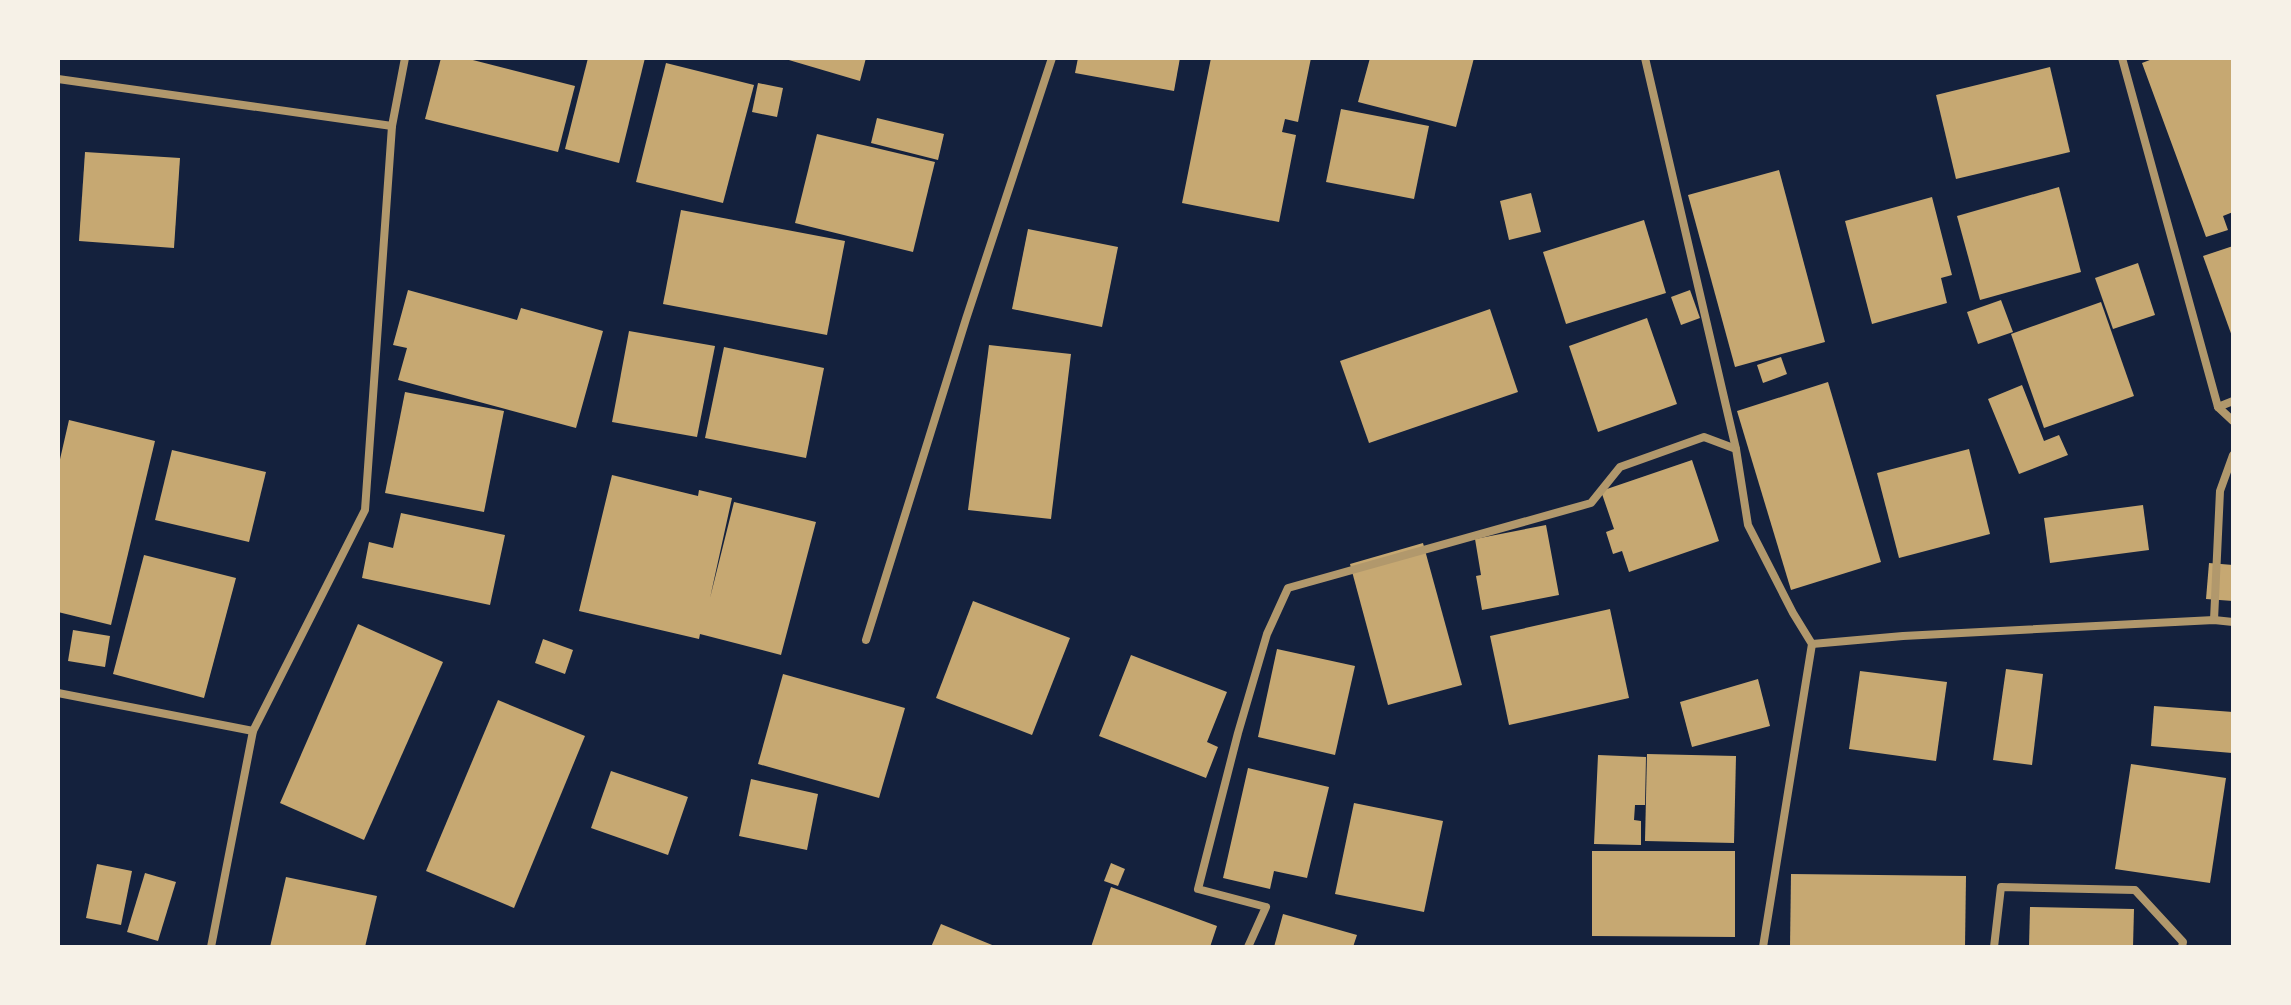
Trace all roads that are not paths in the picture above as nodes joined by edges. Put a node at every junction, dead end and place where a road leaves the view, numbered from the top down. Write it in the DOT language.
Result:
graph roads {
  1 [pos="405,58"];
  2 [pos="1052,58"];
  3 [pos="1645,58"];
  4 [pos="2122,58"];
  5 [pos="58,79"];
  6 [pos="392,126"];
  7 [pos="2233,401"];
  8 [pos="2218,407"];
  9 [pos="2233,421"];
  10 [pos="1736,449"];
  11 [pos="2233,455"];
  12 [pos="2214,620"];
  13 [pos="2233,622"];
  14 [pos="866,640"];
  15 [pos="1812,644"];
  16 [pos="58,693"];
  17 [pos="253,731"];
  18 [pos="211,947"];
  19 [pos="1248,947"];
  20 [pos="1763,947"];
  21 [pos="1994,947"];
  22 [pos="2182,947"];
  1 -- 6 [label="street"];
  2 -- 14 [label="street"];
  3 -- 10 [label="street"];
  4 -- 8 [label="street"];
  5 -- 6 [label="street"];
  6 -- 17 [label="street"];
  7 -- 8 [label="street"];
  8 -- 9 [label="street"];
  10 -- 15 [label="street"];
  10 -- 19 [label="street"];
  11 -- 12 [label="street"];
  12 -- 13 [label="street"];
  12 -- 15 [label="street"];
  15 -- 20 [label="street"];
  16 -- 17 [label="street"];
  17 -- 18 [label="street"];
  21 -- 22 [label="street"];
}
